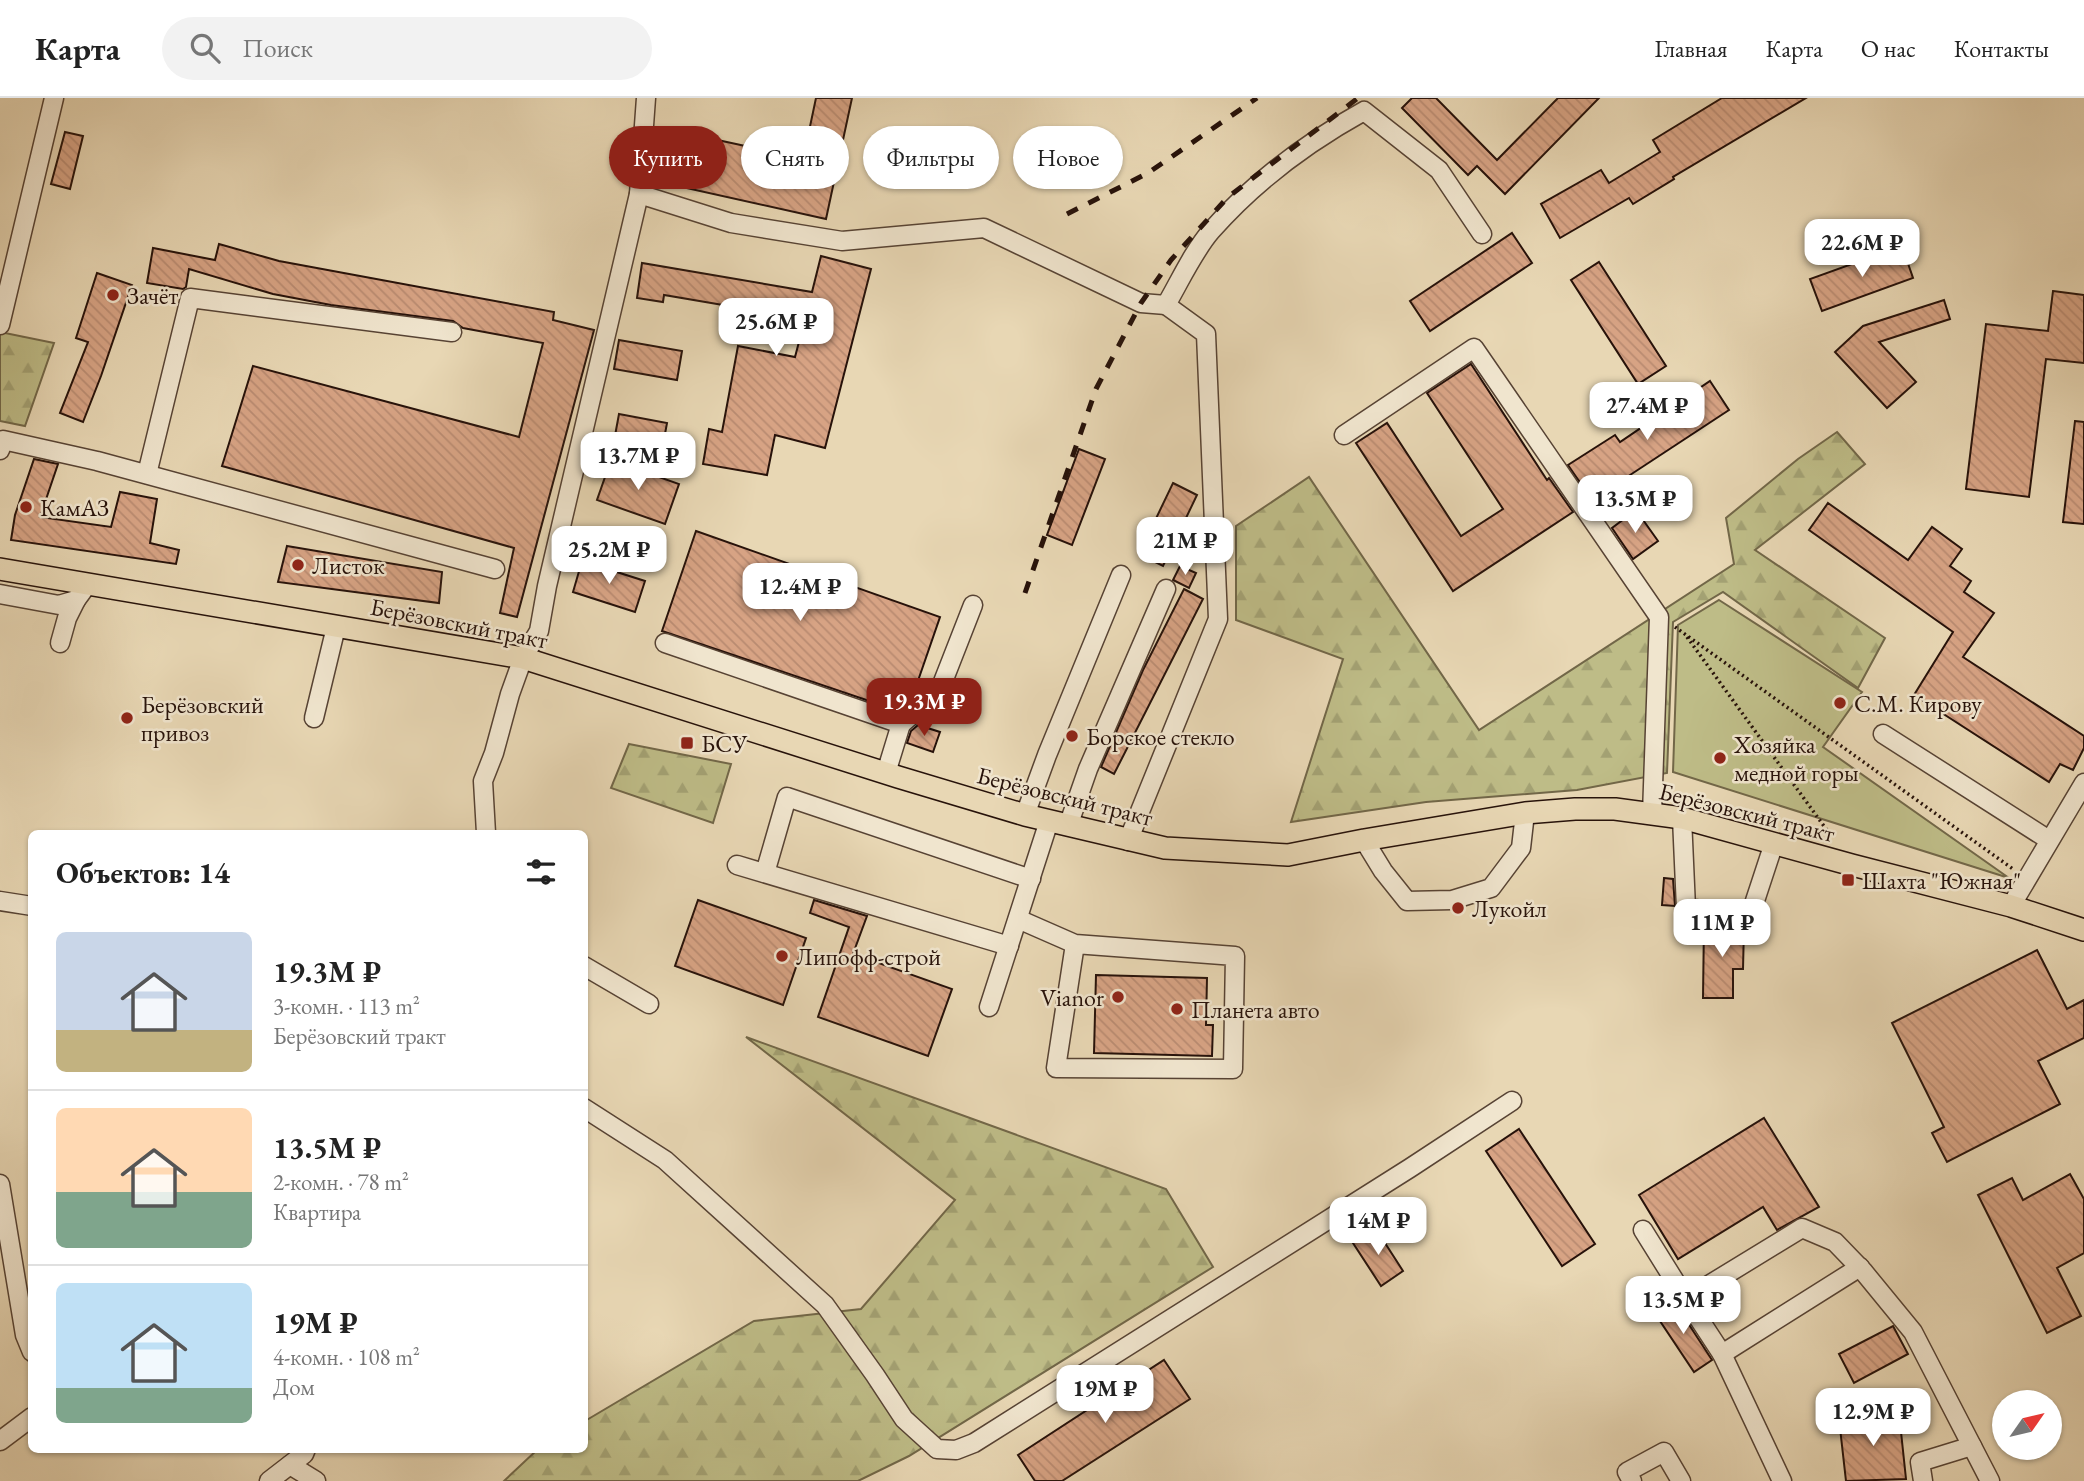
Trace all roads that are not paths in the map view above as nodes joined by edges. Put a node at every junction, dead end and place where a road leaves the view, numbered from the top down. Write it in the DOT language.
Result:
graph roads {
  1 [pos="54,98"];
  2 [pos="646,98"];
  3 [pos="639,194"];
  4 [pos="1482,233"];
  5 [pos="1166,305"];
  6 [pos="0,326"];
  7 [pos="452,332"];
  8 [pos="1344,435"];
  9 [pos="0,450"];
  10 [pos="147,474"];
  11 [pos="0,569"];
  12 [pos="495,569"];
  13 [pos="1121,575"];
  14 [pos="1166,589"];
  15 [pos="82,592"];
  16 [pos="0,594"];
  17 [pos="973,605"];
  18 [pos="336,627"];
  19 [pos="60,643"];
  20 [pos="665,643"];
  21 [pos="523,658"];
  22 [pos="314,718"];
  23 [pos="901,724"];
  24 [pos="1883,734"];
  25 [pos="886,774"];
  26 [pos="2084,783"];
  27 [pos="1525,813"];
  28 [pos="1652,814"];
  29 [pos="1025,815"];
  30 [pos="1682,818"];
  31 [pos="1058,824"];
  32 [pos="486,830"];
  33 [pos="1364,840"];
  34 [pos="2049,840"];
  35 [pos="1128,841"];
  36 [pos="1774,843"];
  37 [pos="737,865"];
  38 [pos="765,873"];
  39 [pos="1031,879"];
  40 [pos="2015,896"];
  41 [pos="0,901"];
  42 [pos="28,905"];
  43 [pos="1018,919"];
  44 [pos="2084,930"];
  45 [pos="1075,944"];
  46 [pos="1009,946"];
  47 [pos="588,968"];
  48 [pos="649,1004"];
  49 [pos="989,1007"];
  50 [pos="1512,1101"];
  51 [pos="588,1111"];
  52 [pos="0,1184"];
  53 [pos="1643,1230"];
  54 [pos="1860,1267"];
  55 [pos="1686,1299"];
  56 [pos="28,1344"];
  57 [pos="1722,1354"];
  58 [pos="28,1421"];
  59 [pos="0,1441"];
  60 [pos="1972,1446"];
  61 [pos="304,1453"];
  62 [pos="290,1465"];
  63 [pos="270,1481"];
  64 [pos="316,1481"];
  65 [pos="1632,1481"];
  66 [pos="1681,1481"];
  67 [pos="1782,1481"];
  68 [pos="1923,1481"];
  69 [pos="1990,1481"];
  1 -- 6 [label="street"];
  2 -- 3 [label="street"];
  3 -- 5 [label="street"];
  3 -- 21 [label="street"];
  4 -- 5 [label="street"];
  5 -- 35 [label="street"];
  7 -- 10 [label="street"];
  8 -- 28 [label="street"];
  9 -- 10 [label="street"];
  10 -- 12 [label="street"];
  11 -- 15 [label="main road, Берёзовский тракт"];
  13 -- 29 [label="street"];
  14 -- 31 [label="street"];
  15 -- 16 [label="street"];
  15 -- 18 [label="main road, Берёзовский тракт"];
  15 -- 19 [label="street"];
  17 -- 23 [label="street"];
  18 -- 21 [label="main road, Берёзовский тракт"];
  18 -- 22 [label="street"];
  20 -- 23 [label="street"];
  21 -- 25 [label="main road, Берёзовский тракт"];
  21 -- 32 [label="street"];
  23 -- 25 [label="street"];
  24 -- 34 [label="street"];
  25 -- 29 [label="main road, Берёзовский тракт"];
  26 -- 34 [label="street"];
  27 -- 28 [label="main road, Берёзовский тракт"];
  27 -- 33 [label="main road, Берёзовский тракт"];
  27 -- 33 [label="street"];
  28 -- 30 [label="main road, Берёзовский тракт"];
  29 -- 31 [label="main road, Берёзовский тракт"];
  30 -- 36 [label="main road, Берёзовский тракт"];
  30 -- 36 [label="street"];
  31 -- 35 [label="main road, Берёзовский тракт"];
  31 -- 39 [label="street"];
  33 -- 35 [label="main road, Берёзовский тракт"];
  34 -- 40 [label="street"];
  36 -- 40 [label="main road, Берёзовский тракт"];
  37 -- 38 [label="street"];
  38 -- 39 [label="street"];
  38 -- 46 [label="street"];
  39 -- 43 [label="street"];
  40 -- 44 [label="main road, Берёзовский тракт"];
  41 -- 42 [label="street"];
  43 -- 45 [label="street"];
  43 -- 46 [label="street"];
  45 -- 45 [label="street"];
  46 -- 49 [label="street"];
  47 -- 48 [label="street"];
  50 -- 51 [label="street"];
  52 -- 56 [label="street"];
  53 -- 55 [label="street"];
  54 -- 55 [label="street"];
  54 -- 57 [label="street"];
  54 -- 60 [label="street"];
  55 -- 57 [label="street"];
  57 -- 67 [label="street"];
  58 -- 59 [label="street"];
  60 -- 68 [label="street"];
  60 -- 69 [label="street"];
  61 -- 62 [label="street"];
  62 -- 63 [label="street"];
  62 -- 64 [label="street"];
  65 -- 66 [label="street"];
}
